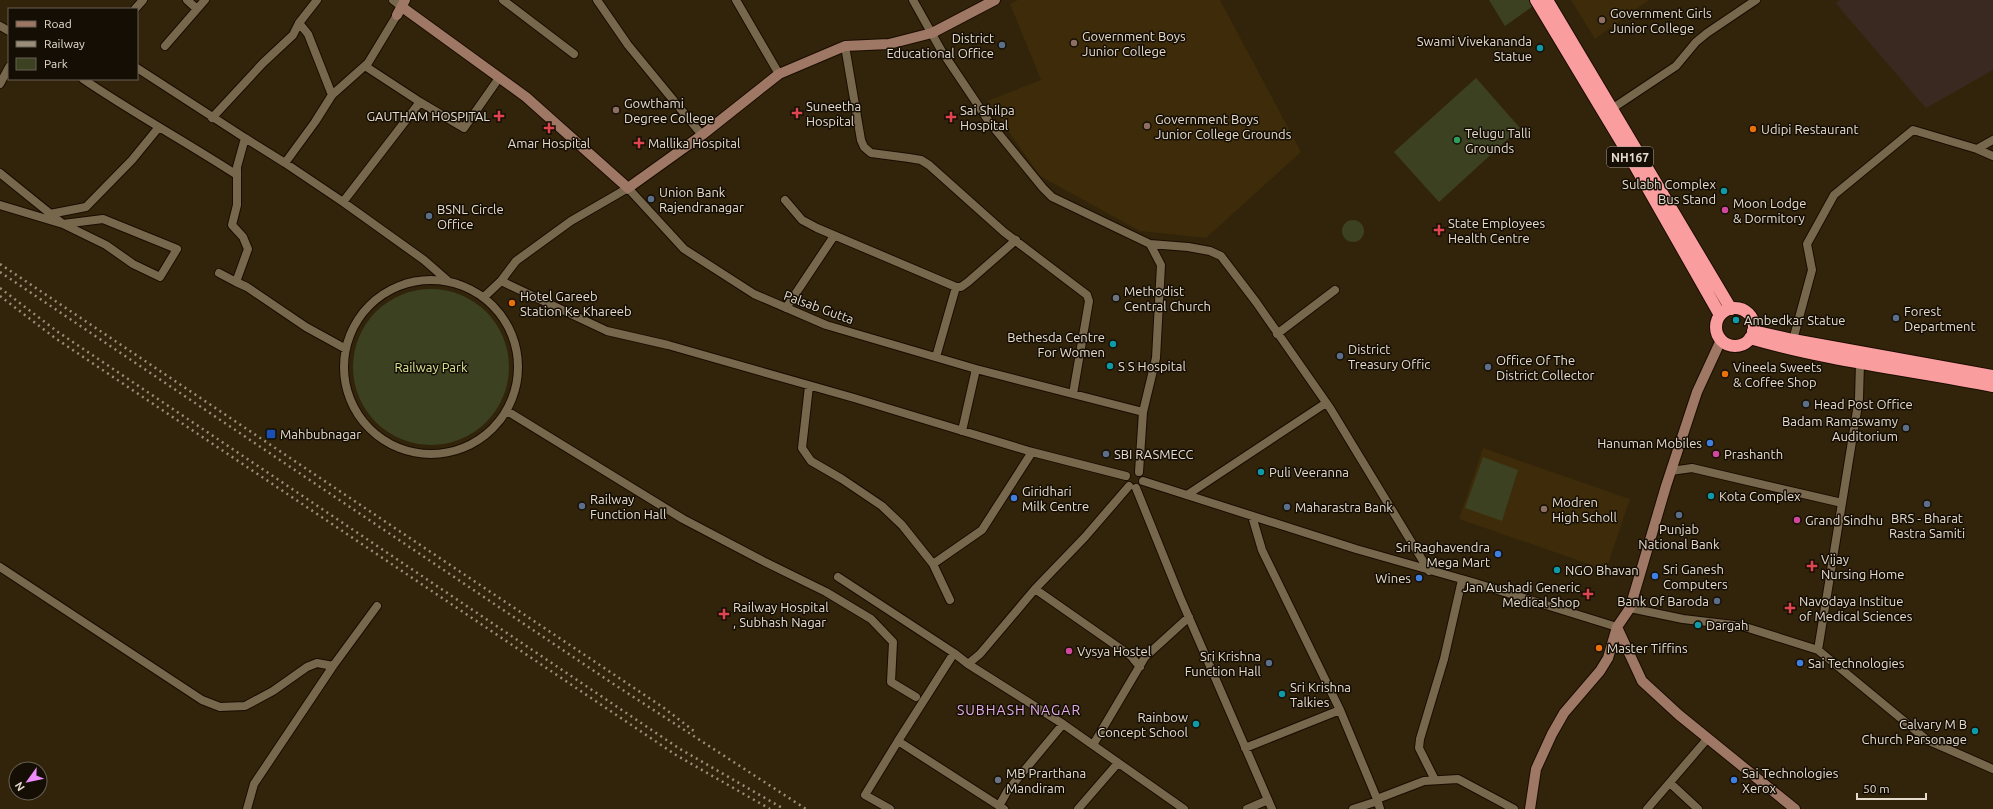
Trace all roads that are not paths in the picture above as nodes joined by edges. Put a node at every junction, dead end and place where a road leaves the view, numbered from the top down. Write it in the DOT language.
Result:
graph roads {
  1 [pos="143,0"];
  2 [pos="187,0"];
  3 [pos="205,0"];
  4 [pos="317,0"];
  5 [pos="393,0"];
  6 [pos="503,0"];
  7 [pos="736,0"];
  8 [pos="913,0"];
  9 [pos="995,0"];
  10 [pos="1536,0"];
  11 [pos="1547,0"];
  12 [pos="1756,0"];
  13 [pos="599,1"];
  14 [pos="401,7"];
  15 [pos="136,8"];
  16 [pos="197,9"];
  17 [pos="299,23"];
  18 [pos="932,33"];
  19 [pos="165,46"];
  20 [pos="845,46"];
  21 [pos="574,54"];
  22 [pos="365,66"];
  23 [pos="8,69"];
  24 [pos="138,69"];
  25 [pos="779,74"];
  26 [pos="499,78"];
  27 [pos="84,80"];
  28 [pos="0,84"];
  29 [pos="332,95"];
  30 [pos="420,102"];
  31 [pos="1613,108"];
  32 [pos="212,118"];
  33 [pos="159,126"];
  34 [pos="702,135"];
  35 [pos="245,138"];
  36 [pos="1993,140"];
  37 [pos="1977,149"];
  38 [pos="1993,156"];
  39 [pos="285,162"];
  40 [pos="0,173"];
  41 [pos="237,175"];
  42 [pos="628,188"];
  43 [pos="785,200"];
  44 [pos="343,202"];
  45 [pos="0,205"];
  46 [pos="50,214"];
  47 [pos="62,224"];
  48 [pos="834,236"];
  49 [pos="1016,240"];
  50 [pos="1150,244"];
  51 [pos="219,274"];
  52 [pos="448,281"];
  53 [pos="501,281"];
  54 [pos="236,282"];
  55 [pos="956,287"];
  56 [pos="1335,290"];
  57 [pos="484,297"];
  58 [pos="786,308"];
  59 [pos="1726,312"];
  60 [pos="1277,334"];
  61 [pos="1751,334"];
  62 [pos="1721,340"];
  63 [pos="1793,340"];
  64 [pos="346,349"];
  65 [pos="936,358"];
  66 [pos="1860,363"];
  67 [pos="976,369"];
  68 [pos="1993,376"];
  69 [pos="809,386"];
  70 [pos="1993,386"];
  71 [pos="1073,394"];
  72 [pos="1326,403"];
  73 [pos="507,411"];
  74 [pos="1143,412"];
  75 [pos="962,431"];
  76 [pos="1032,452"];
  77 [pos="1671,471"];
  78 [pos="1139,472"];
  79 [pos="1126,476"];
  80 [pos="1143,480"];
  81 [pos="1132,487"];
  82 [pos="1187,495"];
  83 [pos="1842,503"];
  84 [pos="1252,516"];
  85 [pos="933,564"];
  86 [pos="0,567"];
  87 [pos="1429,571"];
  88 [pos="838,576"];
  89 [pos="1462,580"];
  90 [pos="1035,589"];
  91 [pos="950,600"];
  92 [pos="377,606"];
  93 [pos="1630,608"];
  94 [pos="1189,617"];
  95 [pos="1617,627"];
  96 [pos="1818,650"];
  97 [pos="954,653"];
  98 [pos="968,664"];
  99 [pos="333,666"];
  100 [pos="1140,667"];
  101 [pos="916,697"];
  102 [pos="1340,710"];
  103 [pos="1063,724"];
  104 [pos="1708,738"];
  105 [pos="898,741"];
  106 [pos="1093,746"];
  107 [pos="1245,748"];
  108 [pos="1118,763"];
  109 [pos="1993,769"];
  110 [pos="1435,780"];
  111 [pos="1670,782"];
  112 [pos="1268,800"];
  113 [pos="1378,803"];
  114 [pos="1002,807"];
  115 [pos="247,809"];
  116 [pos="890,809"];
  117 [pos="1078,809"];
  118 [pos="1184,809"];
  119 [pos="1247,809"];
  120 [pos="1272,809"];
  121 [pos="1353,809"];
  122 [pos="1514,809"];
  123 [pos="1530,809"];
  124 [pos="1647,809"];
  125 [pos="1698,809"];
  126 [pos="1795,809"];
  1 -- 15 [label="street"];
  2 -- 16 [label="street"];
  3 -- 16 [label="street"];
  4 -- 17 [label="street"];
  5 -- 14 [label="street"];
  6 -- 21 [label="street"];
  7 -- 25 [label="street"];
  8 -- 18 [label="street"];
  9 -- 18 [label="street"];
  10 -- 59 [label="highway, NH167"];
  11 -- 31 [label="highway, NH167"];
  12 -- 31 [label="street"];
  13 -- 34 [label="street"];
  14 -- 22 [label="street"];
  14 -- 26 [label="street"];
  16 -- 19 [label="street"];
  17 -- 29 [label="street"];
  17 -- 32 [label="street"];
  18 -- 20 [label="street"];
  18 -- 50 [label="street"];
  20 -- 25 [label="street"];
  20 -- 49 [label="street"];
  22 -- 29 [label="street"];
  22 -- 30 [label="street"];
  23 -- 28 [label="street"];
  24 -- 32 [label="street"];
  25 -- 34 [label="street"];
  26 -- 30 [label="street"];
  26 -- 42 [label="street"];
  27 -- 33 [label="street"];
  29 -- 39 [label="street"];
  30 -- 44 [label="street"];
  31 -- 59 [label="highway, NH167"];
  32 -- 35 [label="street"];
  33 -- 41 [label="street"];
  33 -- 46 [label="street"];
  34 -- 42 [label="street"];
  35 -- 39 [label="street"];
  35 -- 41 [label="street"];
  36 -- 37 [label="street"];
  37 -- 38 [label="street"];
  37 -- 63 [label="street"];
  39 -- 44 [label="street"];
  40 -- 46 [label="street"];
  41 -- 54 [label="street"];
  42 -- 53 [label="street"];
  42 -- 58 [label="street, Palsab Gutta"];
  43 -- 48 [label="street"];
  44 -- 52 [label="street"];
  45 -- 47 [label="street"];
  46 -- 47 [label="street"];
  47 -- 47 [label="street"];
  48 -- 55 [label="street"];
  48 -- 58 [label="street"];
  49 -- 55 [label="street"];
  49 -- 71 [label="street"];
  50 -- 60 [label="street"];
  50 -- 74 [label="street"];
  51 -- 54 [label="street"];
  52 -- 57 [label="street"];
  52 -- 64 [label="street"];
  53 -- 57 [label="street"];
  53 -- 69 [label="street"];
  54 -- 64 [label="street"];
  55 -- 65 [label="street"];
  56 -- 60 [label="street"];
  57 -- 73 [label="street"];
  58 -- 65 [label="street, Palsab Gutta"];
  59 -- 61 [label="highway"];
  59 -- 62 [label="highway"];
  60 -- 72 [label="street"];
  61 -- 62 [label="highway"];
  61 -- 63 [label="highway"];
  61 -- 66 [label="highway"];
  62 -- 77 [label="street"];
  63 -- 68 [label="highway"];
  64 -- 73 [label="street"];
  65 -- 67 [label="street, Palsab Gutta"];
  66 -- 70 [label="highway"];
  66 -- 83 [label="street"];
  67 -- 71 [label="street, Palsab Gutta"];
  67 -- 75 [label="street"];
  69 -- 75 [label="street"];
  69 -- 85 [label="street"];
  71 -- 74 [label="street, Palsab Gutta"];
  72 -- 82 [label="street"];
  72 -- 87 [label="street"];
  73 -- 101 [label="street"];
  74 -- 78 [label="street"];
  75 -- 76 [label="street"];
  76 -- 79 [label="street"];
  76 -- 85 [label="street"];
  77 -- 83 [label="street"];
  77 -- 93 [label="street"];
  78 -- 79 [label="street"];
  78 -- 80 [label="street"];
  79 -- 81 [label="street"];
  80 -- 81 [label="street"];
  80 -- 82 [label="street"];
  81 -- 90 [label="street"];
  81 -- 94 [label="street"];
  82 -- 84 [label="street"];
  83 -- 96 [label="street"];
  84 -- 87 [label="street"];
  84 -- 102 [label="street"];
  85 -- 91 [label="street"];
  86 -- 99 [label="street"];
  87 -- 89 [label="street"];
  88 -- 97 [label="street"];
  89 -- 95 [label="street"];
  89 -- 110 [label="street"];
  90 -- 98 [label="street"];
  90 -- 100 [label="street"];
  92 -- 99 [label="street"];
  93 -- 95 [label="street"];
  93 -- 96 [label="street"];
  94 -- 100 [label="street"];
  94 -- 107 [label="street"];
  95 -- 104 [label="street"];
  95 -- 123 [label="street"];
  96 -- 109 [label="street"];
  97 -- 98 [label="street"];
  97 -- 105 [label="street"];
  98 -- 103 [label="street"];
  99 -- 115 [label="street"];
  100 -- 106 [label="street"];
  102 -- 107 [label="street"];
  102 -- 113 [label="street"];
  103 -- 106 [label="street"];
  103 -- 114 [label="street"];
  104 -- 111 [label="street"];
  104 -- 126 [label="street"];
  105 -- 114 [label="street"];
  105 -- 116 [label="street"];
  106 -- 108 [label="street"];
  107 -- 112 [label="street"];
  108 -- 117 [label="street"];
  108 -- 118 [label="street"];
  110 -- 113 [label="street"];
  110 -- 122 [label="street"];
  111 -- 124 [label="street"];
  111 -- 125 [label="street"];
  112 -- 119 [label="street"];
  112 -- 120 [label="street"];
  113 -- 121 [label="street"];
}
